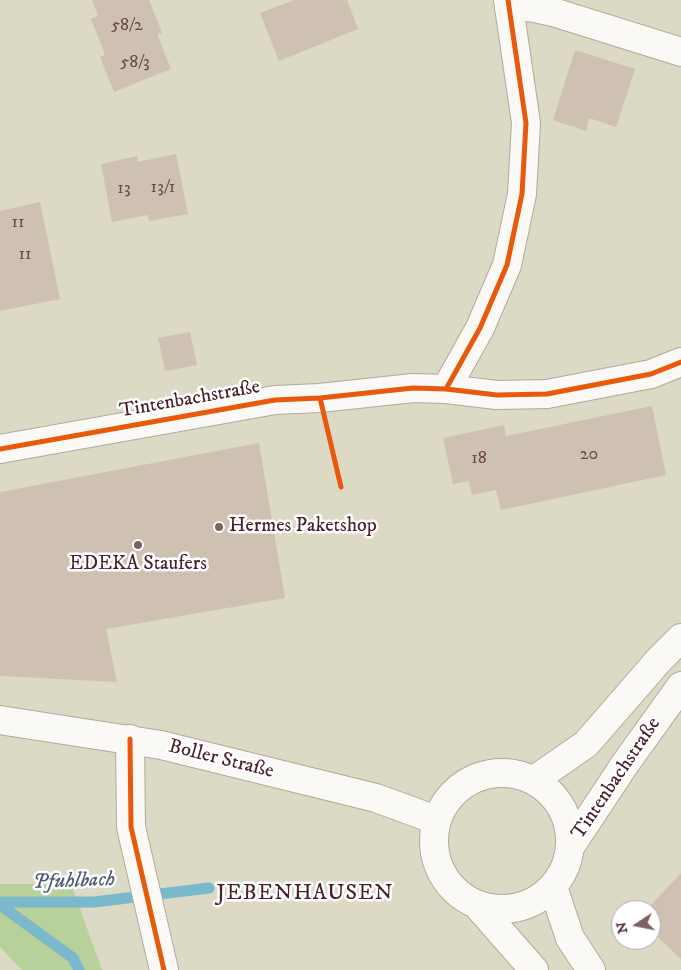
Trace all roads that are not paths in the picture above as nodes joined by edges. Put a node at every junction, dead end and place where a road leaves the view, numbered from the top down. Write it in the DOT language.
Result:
graph roads {
  1 [pos="509,4"];
  2 [pos="681,52"];
  3 [pos="681,362"];
  4 [pos="446,389"];
  5 [pos="0,449"];
  6 [pos="681,638"];
  7 [pos="681,686"];
  8 [pos="0,720"];
  9 [pos="130,739"];
  10 [pos="534,780"];
  11 [pos="436,820"];
  12 [pos="570,847"];
  13 [pos="553,888"];
  14 [pos="477,905"];
  15 [pos="164,970"];
  16 [pos="534,970"];
  17 [pos="591,970"];
  1 -- 2 [label="street"];
  1 -- 4 [label="street"];
  3 -- 4 [label="street, Tintenbachstraße"];
  4 -- 5 [label="street, Tintenbachstraße"];
  6 -- 10 [label="street, Tintenbachstraße"];
  7 -- 12 [label="street, Tintenbachstraße"];
  8 -- 9 [label="street, Boller Straße"];
  9 -- 11 [label="street, Boller Straße"];
  9 -- 15 [label="street"];
  10 -- 11 [label="street"];
  10 -- 12 [label="street"];
  11 -- 14 [label="street"];
  12 -- 13 [label="street"];
  13 -- 14 [label="street"];
  13 -- 17 [label="street"];
  14 -- 16 [label="street"];
}
